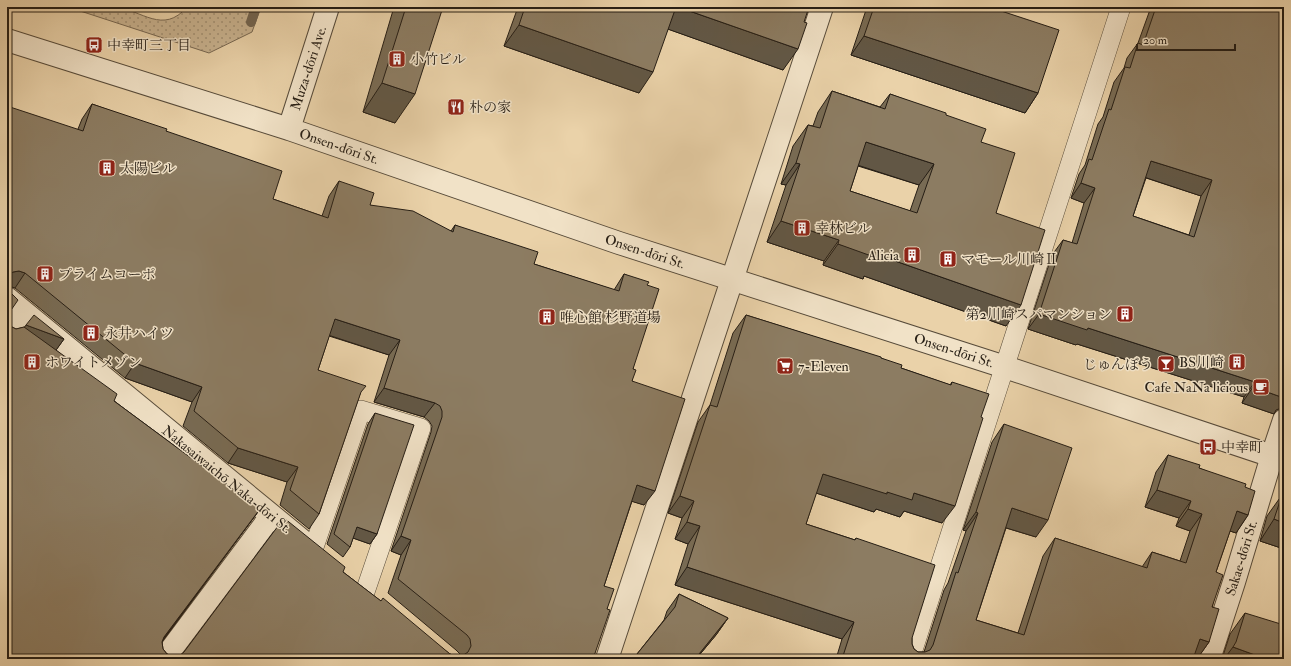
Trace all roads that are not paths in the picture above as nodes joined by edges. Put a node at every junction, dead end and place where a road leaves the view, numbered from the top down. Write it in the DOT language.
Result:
graph roads {
  1 [pos="328,7"];
  2 [pos="822,7"];
  3 [pos="1121,7"];
  4 [pos="9,44"];
  5 [pos="289,129"];
  6 [pos="733,280"];
  7 [pos="7,298"];
  8 [pos="24,312"];
  9 [pos="7,332"];
  10 [pos="1005,367"];
  11 [pos="1284,420"];
  12 [pos="1278,458"];
  13 [pos="271,516"];
  14 [pos="313,550"];
  15 [pos="331,564"];
  16 [pos="348,578"];
  17 [pos="365,592"];
  18 [pos="383,606"];
  19 [pos="164,659"];
  20 [pos="608,659"];
  21 [pos="910,659"];
  22 [pos="1209,659"];
  1 -- 5 [label="street, Muza-dōri Ave."];
  2 -- 6 [label="street"];
  3 -- 10 [label="lane"];
  4 -- 5 [label="street, Onsen-dōri St."];
  5 -- 6 [label="street, Onsen-dōri St."];
  6 -- 10 [label="street, Onsen-dōri St."];
  6 -- 20 [label="street"];
  7 -- 8 [label="street, Nakasaiwaichō Naka-dōri St."];
  8 -- 9 [label="lane"];
  8 -- 13 [label="street, Nakasaiwaichō Naka-dōri St."];
  10 -- 12 [label="street, Onsen-dōri St."];
  10 -- 21 [label="lane"];
  11 -- 12 [label="street, Sakae-dōri St."];
  12 -- 22 [label="street, Sakae-dōri St."];
  13 -- 14 [label="street, Nakasaiwaichō Naka-dōri St."];
  13 -- 19 [label="street"];
  14 -- 15 [label="street, Nakasaiwaichō Naka-dōri St."];
  14 -- 17 [label="lane"];
  16 -- 17 [label="street"];
  17 -- 18 [label="street"];
}
